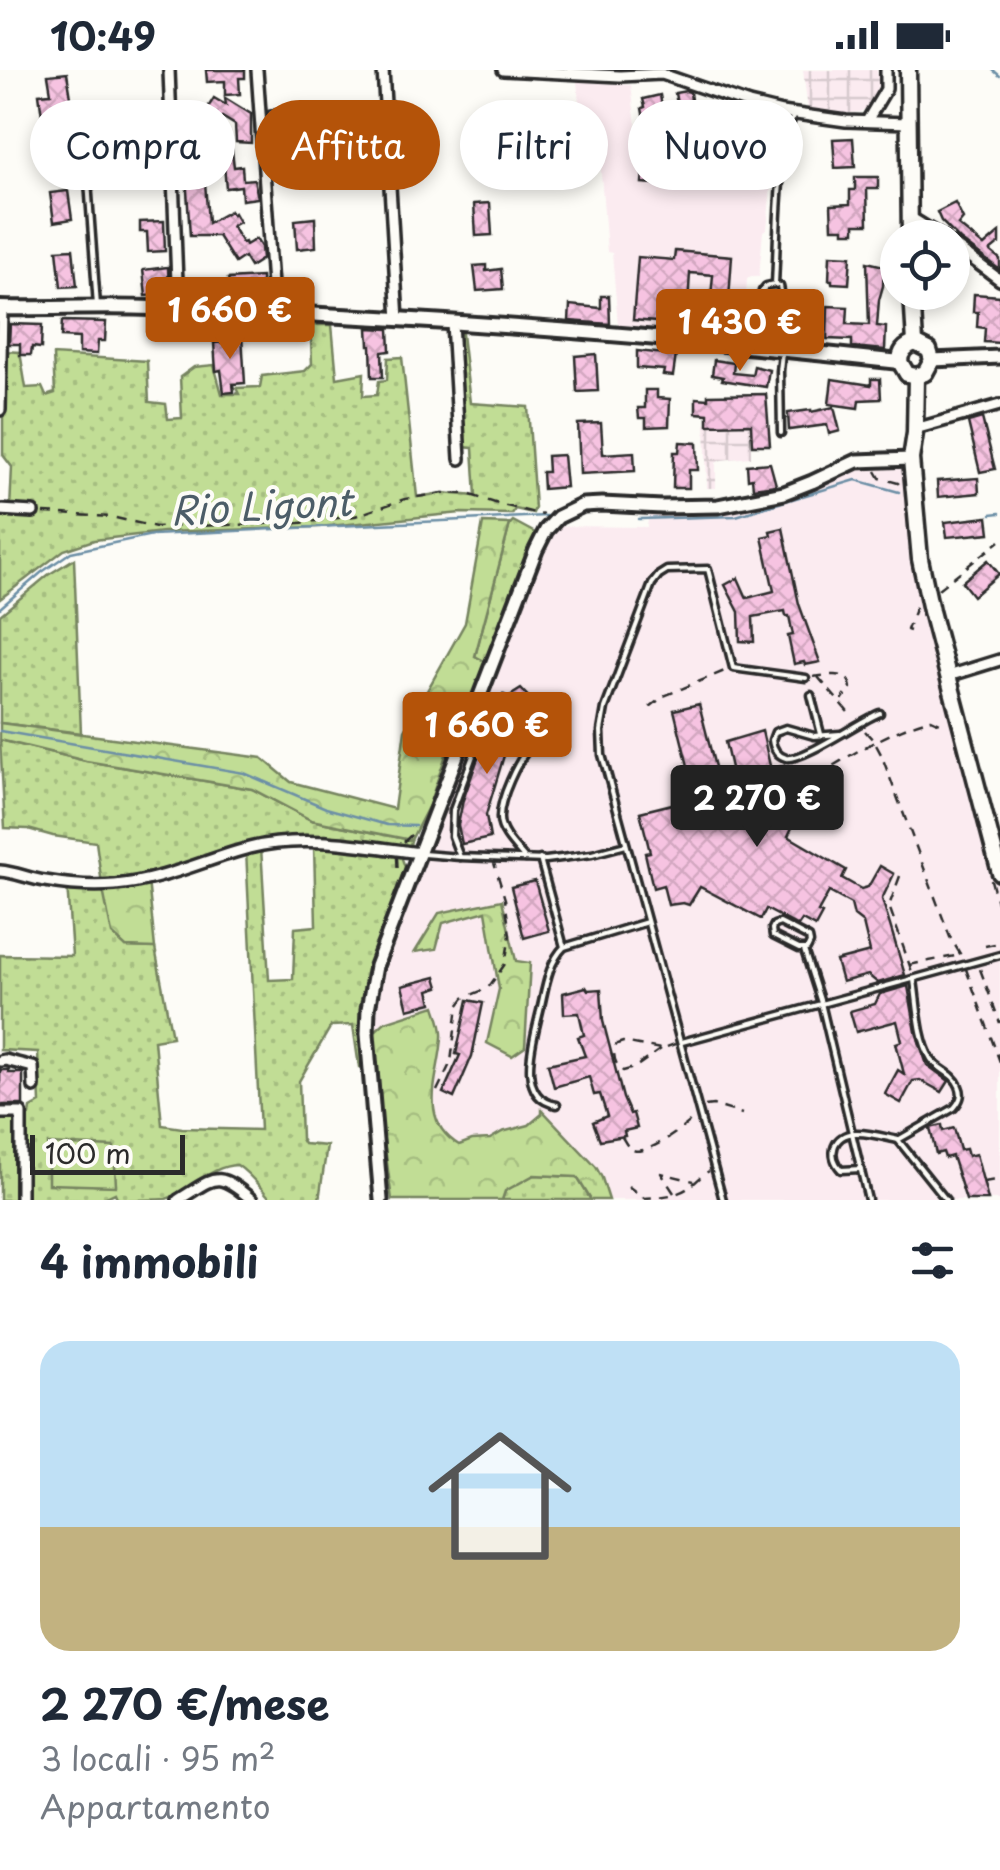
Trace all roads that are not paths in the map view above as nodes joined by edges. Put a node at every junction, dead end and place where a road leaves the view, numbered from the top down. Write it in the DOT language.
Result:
graph roads {
  1 [pos="170,70"];
  2 [pos="257,70"];
  3 [pos="383,70"];
  4 [pos="503,70"];
  5 [pos="886,70"];
  6 [pos="908,70"];
  7 [pos="585,72"];
  8 [pos="661,72"];
  9 [pos="738,100"];
  10 [pos="803,115"];
  11 [pos="867,122"];
  12 [pos="909,122"];
  13 [pos="89,190"];
  14 [pos="781,190"];
  15 [pos="910,217"];
  16 [pos="915,220"];
  17 [pos="970,258"];
  18 [pos="1000,280"];
  19 [pos="776,284"];
  20 [pos="1,308"];
  21 [pos="98,308"];
  22 [pos="178,309"];
  23 [pos="913,310"];
  24 [pos="274,314"];
  25 [pos="398,320"];
  26 [pos="452,323"];
  27 [pos="915,344"];
  28 [pos="754,346"];
  29 [pos="780,348"];
  30 [pos="1000,357"];
  31 [pos="932,360"];
  32 [pos="900,362"];
  33 [pos="916,376"];
  34 [pos="1000,405"];
  35 [pos="0,410"];
  36 [pos="915,429"];
  37 [pos="781,433"];
  38 [pos="460,459"];
  39 [pos="911,459"];
  40 [pos="0,510"];
  41 [pos="32,512"];
  42 [pos="1000,660"];
  43 [pos="948,676"];
  44 [pos="806,678"];
  45 [pos="811,696"];
  46 [pos="880,712"];
  47 [pos="840,734"];
  48 [pos="821,735"];
  49 [pos="626,845"];
  50 [pos="419,853"];
  51 [pos="460,858"];
  52 [pos="524,858"];
  53 [pos="540,860"];
  54 [pos="0,871"];
  55 [pos="1000,873"];
  56 [pos="648,922"];
  57 [pos="564,947"];
  58 [pos="804,950"];
  59 [pos="1000,955"];
  60 [pos="914,978"];
  61 [pos="821,1004"];
  62 [pos="682,1042"];
  63 [pos="0,1062"];
  64 [pos="34,1087"];
  65 [pos="557,1105"];
  66 [pos="0,1113"];
  67 [pos="852,1133"];
  68 [pos="898,1140"];
  69 [pos="861,1169"];
  70 [pos="21,1200"];
  71 [pos="178,1200"];
  72 [pos="252,1200"];
  73 [pos="382,1200"];
  74 [pos="723,1200"];
  75 [pos="868,1200"];
  76 [pos="946,1200"];
  1 -- 22 [label="street"];
  2 -- 24 [label="street"];
  3 -- 25 [label="street"];
  4 -- 7 [label="street"];
  5 -- 11 [label="street"];
  6 -- 12 [label="main road"];
  7 -- 8 [label="street"];
  8 -- 9 [label="street"];
  10 -- 11 [label="street"];
  11 -- 12 [label="street"];
  12 -- 15 [label="main road"];
  13 -- 21 [label="lane"];
  14 -- 19 [label="lane"];
  15 -- 16 [label="street"];
  17 -- 18 [label="street"];
  19 -- 28 [label="lane"];
  19 -- 29 [label="lane"];
  20 -- 21 [label="main road"];
  20 -- 35 [label="street"];
  21 -- 22 [label="main road"];
  22 -- 24 [label="main road"];
  23 -- 27 [label="main road"];
  24 -- 25 [label="main road"];
  25 -- 26 [label="main road"];
  26 -- 28 [label="main road"];
  26 -- 38 [label="street"];
  27 -- 31 [label="main road"];
  27 -- 32 [label="main road"];
  28 -- 29 [label="main road"];
  29 -- 32 [label="main road"];
  29 -- 37 [label="lane"];
  30 -- 31 [label="street"];
  31 -- 33 [label="main road"];
  32 -- 33 [label="main road"];
  33 -- 36 [label="main road"];
  34 -- 36 [label="street"];
  36 -- 39 [label="main road"];
  39 -- 43 [label="main road"];
  39 -- 50 [label="street"];
  40 -- 41 [label="street"];
  42 -- 43 [label="street"];
  43 -- 55 [label="main road"];
  44 -- 49 [label="lane"];
  45 -- 48 [label="lane"];
  46 -- 47 [label="lane"];
  47 -- 48 [label="lane"];
  47 -- 48 [label="lane"];
  49 -- 53 [label="lane"];
  49 -- 56 [label="lane"];
  50 -- 51 [label="lane"];
  50 -- 54 [label="street"];
  50 -- 73 [label="street"];
  51 -- 52 [label="lane"];
  51 -- 52 [label="lane"];
  52 -- 53 [label="lane"];
  53 -- 57 [label="lane"];
  56 -- 57 [label="lane"];
  56 -- 62 [label="lane"];
  57 -- 65 [label="lane"];
  58 -- 58 [label="lane"];
  58 -- 61 [label="lane"];
  59 -- 60 [label="lane"];
  60 -- 61 [label="lane"];
  60 -- 68 [label="lane"];
  61 -- 62 [label="lane"];
  61 -- 67 [label="lane"];
  62 -- 74 [label="lane"];
  63 -- 64 [label="street"];
  66 -- 70 [label="street"];
  67 -- 68 [label="lane"];
  67 -- 69 [label="lane"];
  67 -- 69 [label="lane"];
  68 -- 76 [label="lane"];
  69 -- 75 [label="lane"];
  71 -- 72 [label="street"];
}
